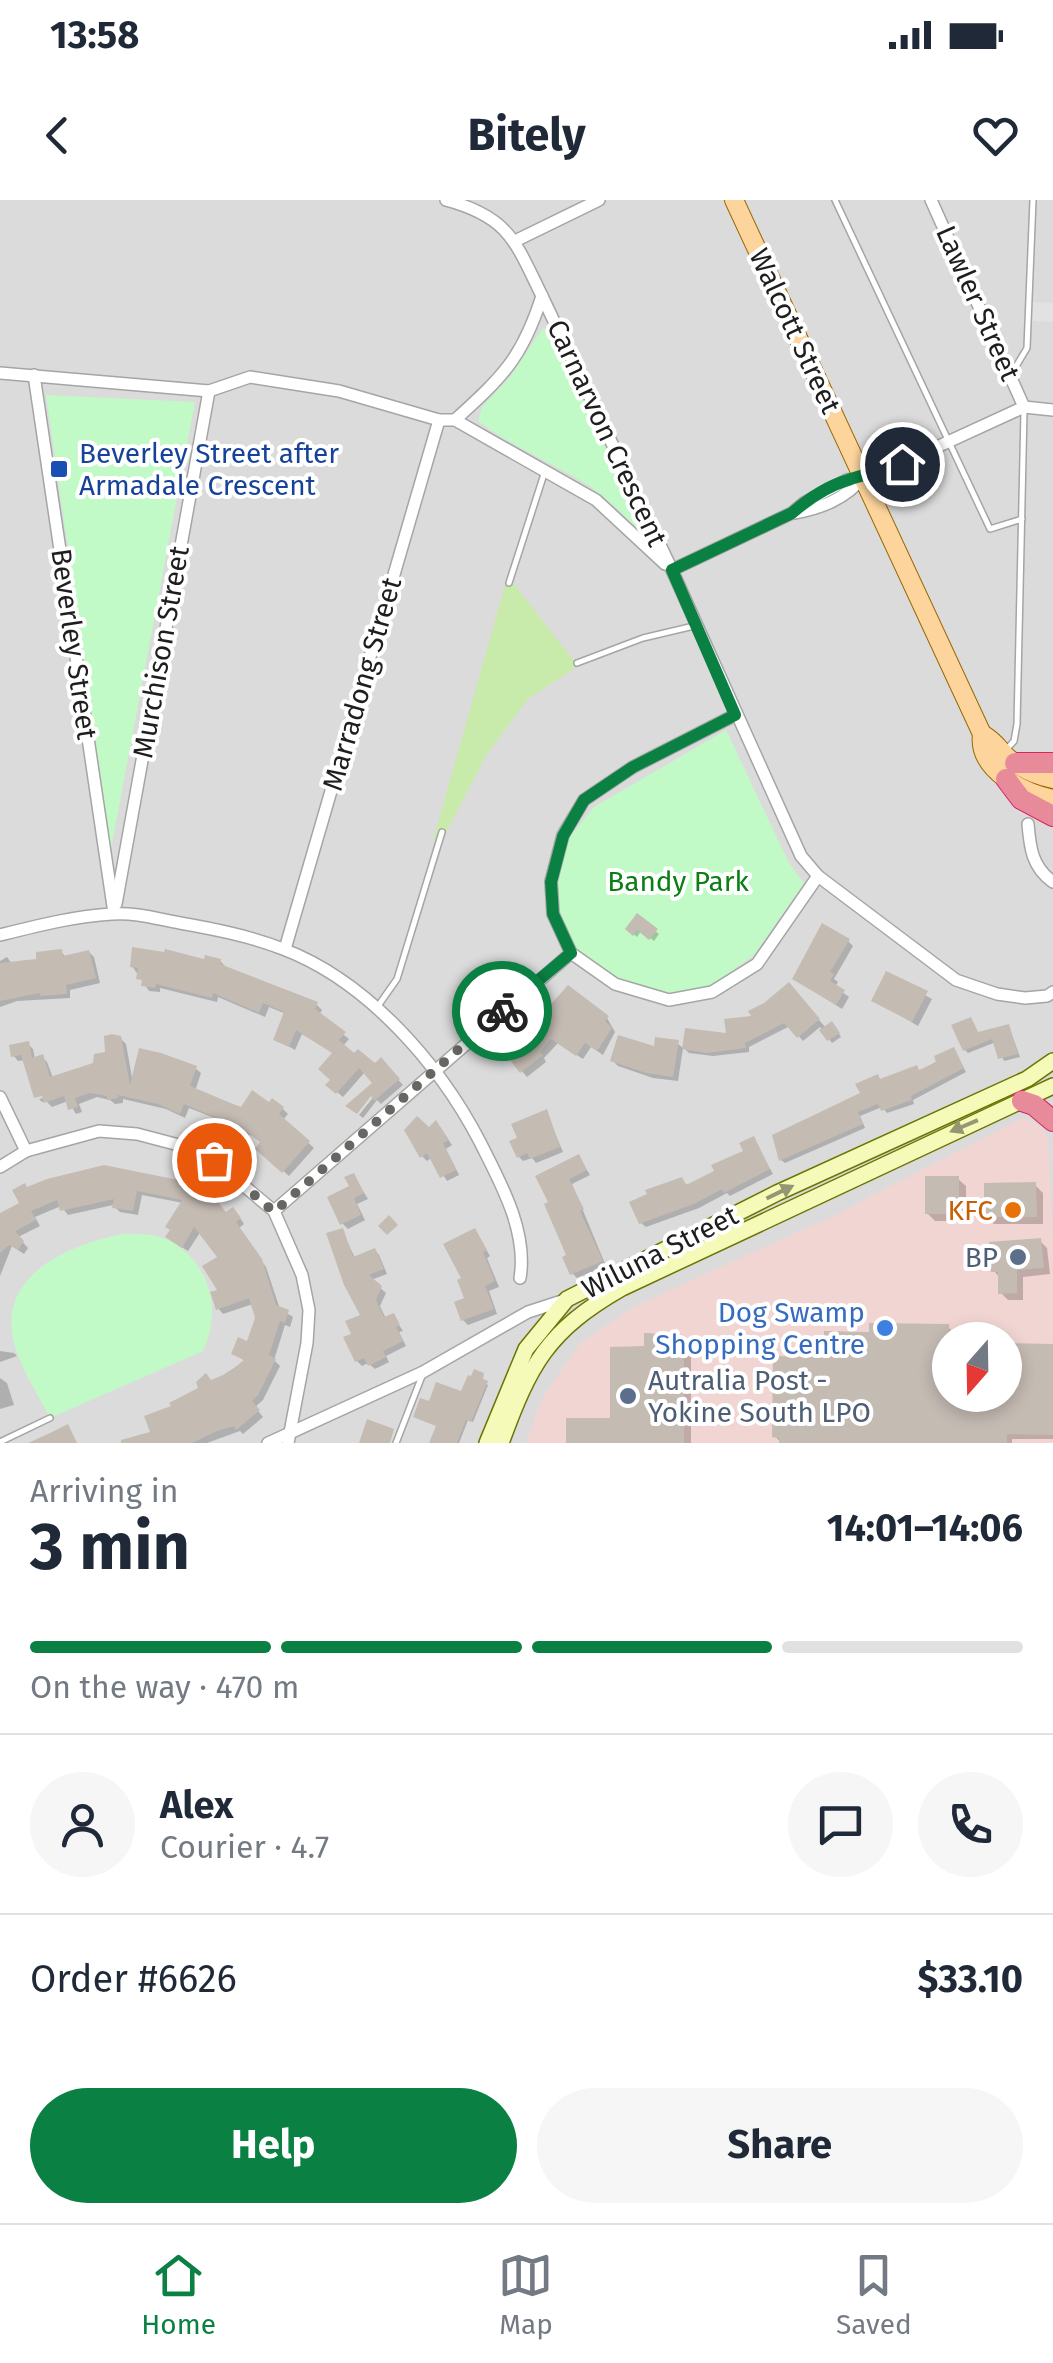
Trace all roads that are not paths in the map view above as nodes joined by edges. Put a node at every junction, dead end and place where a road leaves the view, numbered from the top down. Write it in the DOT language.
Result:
graph roads {
  1 [pos="446,200"];
  2 [pos="599,200"];
  3 [pos="734,200"];
  4 [pos="835,200"];
  5 [pos="931,200"];
  6 [pos="1033,200"];
  7 [pos="515,241"];
  8 [pos="542,296"];
  9 [pos="0,373"];
  10 [pos="34,375"];
  11 [pos="1011,375"];
  12 [pos="209,391"];
  13 [pos="1024,407"];
  14 [pos="1053,410"];
  15 [pos="440,420"];
  16 [pos="455,420"];
  17 [pos="949,442"];
  18 [pos="546,469"];
  19 [pos="863,477"];
  20 [pos="1022,520"];
  21 [pos="672,570"];
  22 [pos="509,583"];
  23 [pos="698,626"];
  24 [pos="577,663"];
  25 [pos="735,715"];
  26 [pos="982,734"];
  27 [pos="1053,763"];
  28 [pos="1008,765"];
  29 [pos="1053,778"];
  30 [pos="1053,799"];
  31 [pos="1053,816"];
  32 [pos="1028,824"];
  33 [pos="442,832"];
  34 [pos="818,876"];
  35 [pos="1053,882"];
  36 [pos="114,913"];
  37 [pos="0,935"];
  38 [pos="285,949"];
  39 [pos="571,953"];
  40 [pos="1053,992"];
  41 [pos="376,1009"];
  42 [pos="1053,1060"];
  43 [pos="434,1070"];
  44 [pos="1053,1086"];
  45 [pos="0,1098"];
  46 [pos="1022,1101"];
  47 [pos="1053,1121"];
  48 [pos="870,1149"];
  49 [pos="26,1151"];
  50 [pos="0,1166"];
  51 [pos="878,1166"];
  52 [pos="274,1212"];
  53 [pos="520,1278"];
  54 [pos="568,1299"];
  55 [pos="423,1372"];
  56 [pos="50,1418"];
  57 [pos="290,1437"];
  58 [pos="0,1442"];
  59 [pos="268,1443"];
  60 [pos="396,1443"];
  61 [pos="487,1443"];
  62 [pos="501,1443"];
  1 -- 7 [label="street, Carnarvon Crescent"];
  2 -- 7 [label="street"];
  3 -- 19 [label="main road, Walcott Street"];
  4 -- 17 [label="lane"];
  5 -- 11 [label="street, Lawler Street"];
  6 -- 11 [label="lane"];
  7 -- 8 [label="street, Carnarvon Crescent"];
  8 -- 16 [label="street, Carnarvon Crescent"];
  8 -- 21 [label="street, Carnarvon Crescent"];
  9 -- 10 [label="street"];
  10 -- 12 [label="street"];
  10 -- 36 [label="street, Beverley Street"];
  11 -- 13 [label="street, Lawler Street"];
  12 -- 15 [label="street"];
  12 -- 36 [label="street, Murchison Street"];
  13 -- 14 [label="street"];
  13 -- 17 [label="street"];
  13 -- 20 [label="lane"];
  15 -- 16 [label="street"];
  15 -- 38 [label="street, Marradong Street"];
  16 -- 18 [label="street"];
  17 -- 19 [label="street"];
  17 -- 20 [label="lane"];
  18 -- 21 [label="street"];
  18 -- 22 [label="lane"];
  19 -- 21 [label="street"];
  19 -- 26 [label="main road, Walcott Street"];
  20 -- 28 [label="lane"];
  21 -- 23 [label="street, Carnarvon Crescent"];
  23 -- 24 [label="lane"];
  23 -- 25 [label="street, Carnarvon Crescent"];
  25 -- 34 [label="street"];
  25 -- 39 [label="street"];
  26 -- 28 [label="main road, Walcott Street"];
  26 -- 28 [label="main road, Walcott Street"];
  27 -- 28 [label="highway"];
  28 -- 29 [label="main road, Walcott Street"];
  28 -- 30 [label="main road, Walcott Street"];
  28 -- 31 [label="highway"];
  32 -- 35 [label="street"];
  33 -- 41 [label="lane"];
  34 -- 39 [label="street"];
  34 -- 40 [label="street"];
  36 -- 37 [label="street"];
  36 -- 38 [label="street"];
  38 -- 41 [label="street"];
  39 -- 43 [label="street"];
  41 -- 43 [label="street"];
  42 -- 48 [label="main road, Wiluna Street"];
  43 -- 52 [label="street"];
  43 -- 53 [label="street"];
  44 -- 46 [label="main road, Wiluna Street"];
  45 -- 49 [label="street"];
  46 -- 47 [label="highway"];
  46 -- 51 [label="main road, Wiluna Street, one-way"];
  48 -- 51 [label="main road"];
  54 -- 48 [label="main road, Wiluna Street, one-way"];
  49 -- 50 [label="street"];
  49 -- 52 [label="street"];
  51 -- 62 [label="main road, Wiluna Street"];
  52 -- 57 [label="street"];
  54 -- 55 [label="street, Wiluna Street"];
  54 -- 61 [label="main road"];
  55 -- 57 [label="street, Wiluna Street"];
  55 -- 60 [label="lane"];
  56 -- 58 [label="lane"];
  57 -- 59 [label="street, Wiluna Street"];
}
